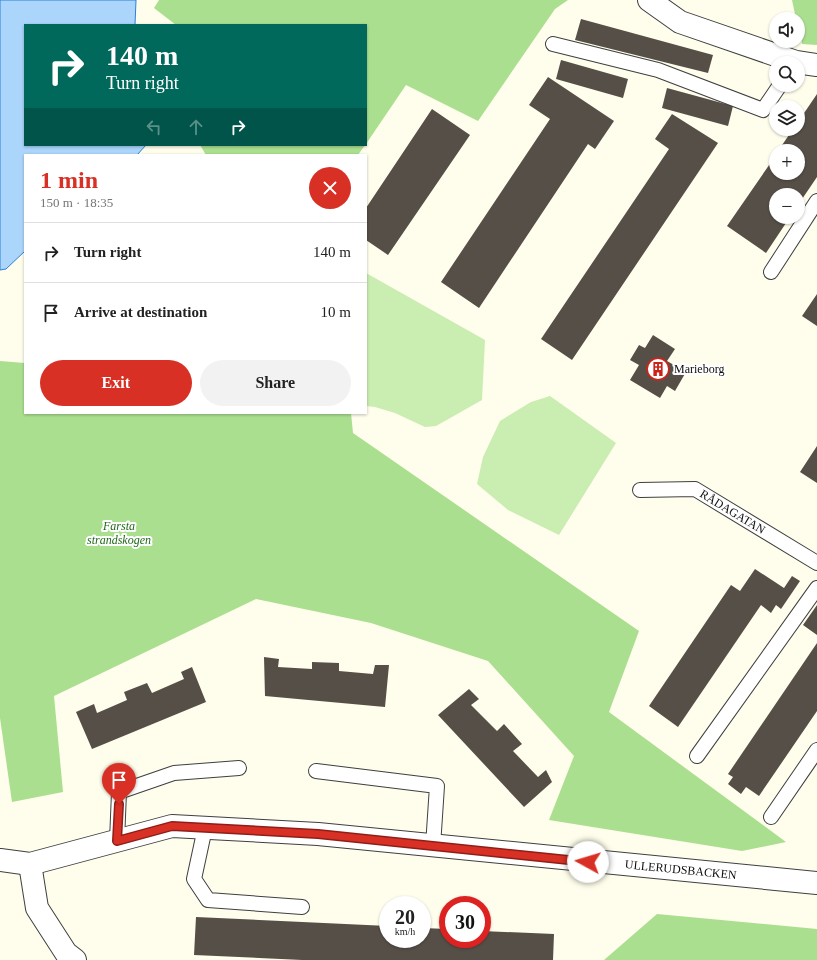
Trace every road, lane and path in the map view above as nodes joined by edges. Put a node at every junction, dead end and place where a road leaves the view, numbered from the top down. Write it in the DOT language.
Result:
graph roads {
  1 [pos="650,0"];
  2 [pos="553,44"];
  3 [pos="778,56"];
  4 [pos="805,63"];
  5 [pos="817,64"];
  6 [pos="775,92"];
  7 [pos="817,202"];
  8 [pos="772,272"];
  9 [pos="640,490"];
  10 [pos="817,563"];
  11 [pos="817,588"];
  12 [pos="817,750"];
  13 [pos="698,756"];
  14 [pos="239,768"];
  15 [pos="316,771"];
  16 [pos="771,818"];
  17 [pos="205,828"];
  18 [pos="117,841"];
  19 [pos="433,846"];
  20 [pos="0,860"];
  21 [pos="30,864"];
  22 [pos="817,884"];
  23 [pos="302,907"];
  24 [pos="75,960"];
  1 -- 3 [label="street"];
  2 -- 6 [label="lane"];
  4 -- 5 [label="street"];
  7 -- 8 [label="lane"];
  9 -- 10 [label="lane, RÅDAGATAN"];
  11 -- 13 [label="lane"];
  12 -- 16 [label="lane"];
  14 -- 18 [label="lane"];
  15 -- 19 [label="lane"];
  17 -- 18 [label="street, ULLERUDSBACKEN"];
  17 -- 19 [label="street, ULLERUDSBACKEN"];
  17 -- 23 [label="lane"];
  18 -- 21 [label="street, ULLERUDSBACKEN"];
  19 -- 22 [label="street, ULLERUDSBACKEN"];
  20 -- 21 [label="street, ULLERUDSBACKEN"];
  21 -- 24 [label="street"];
}
